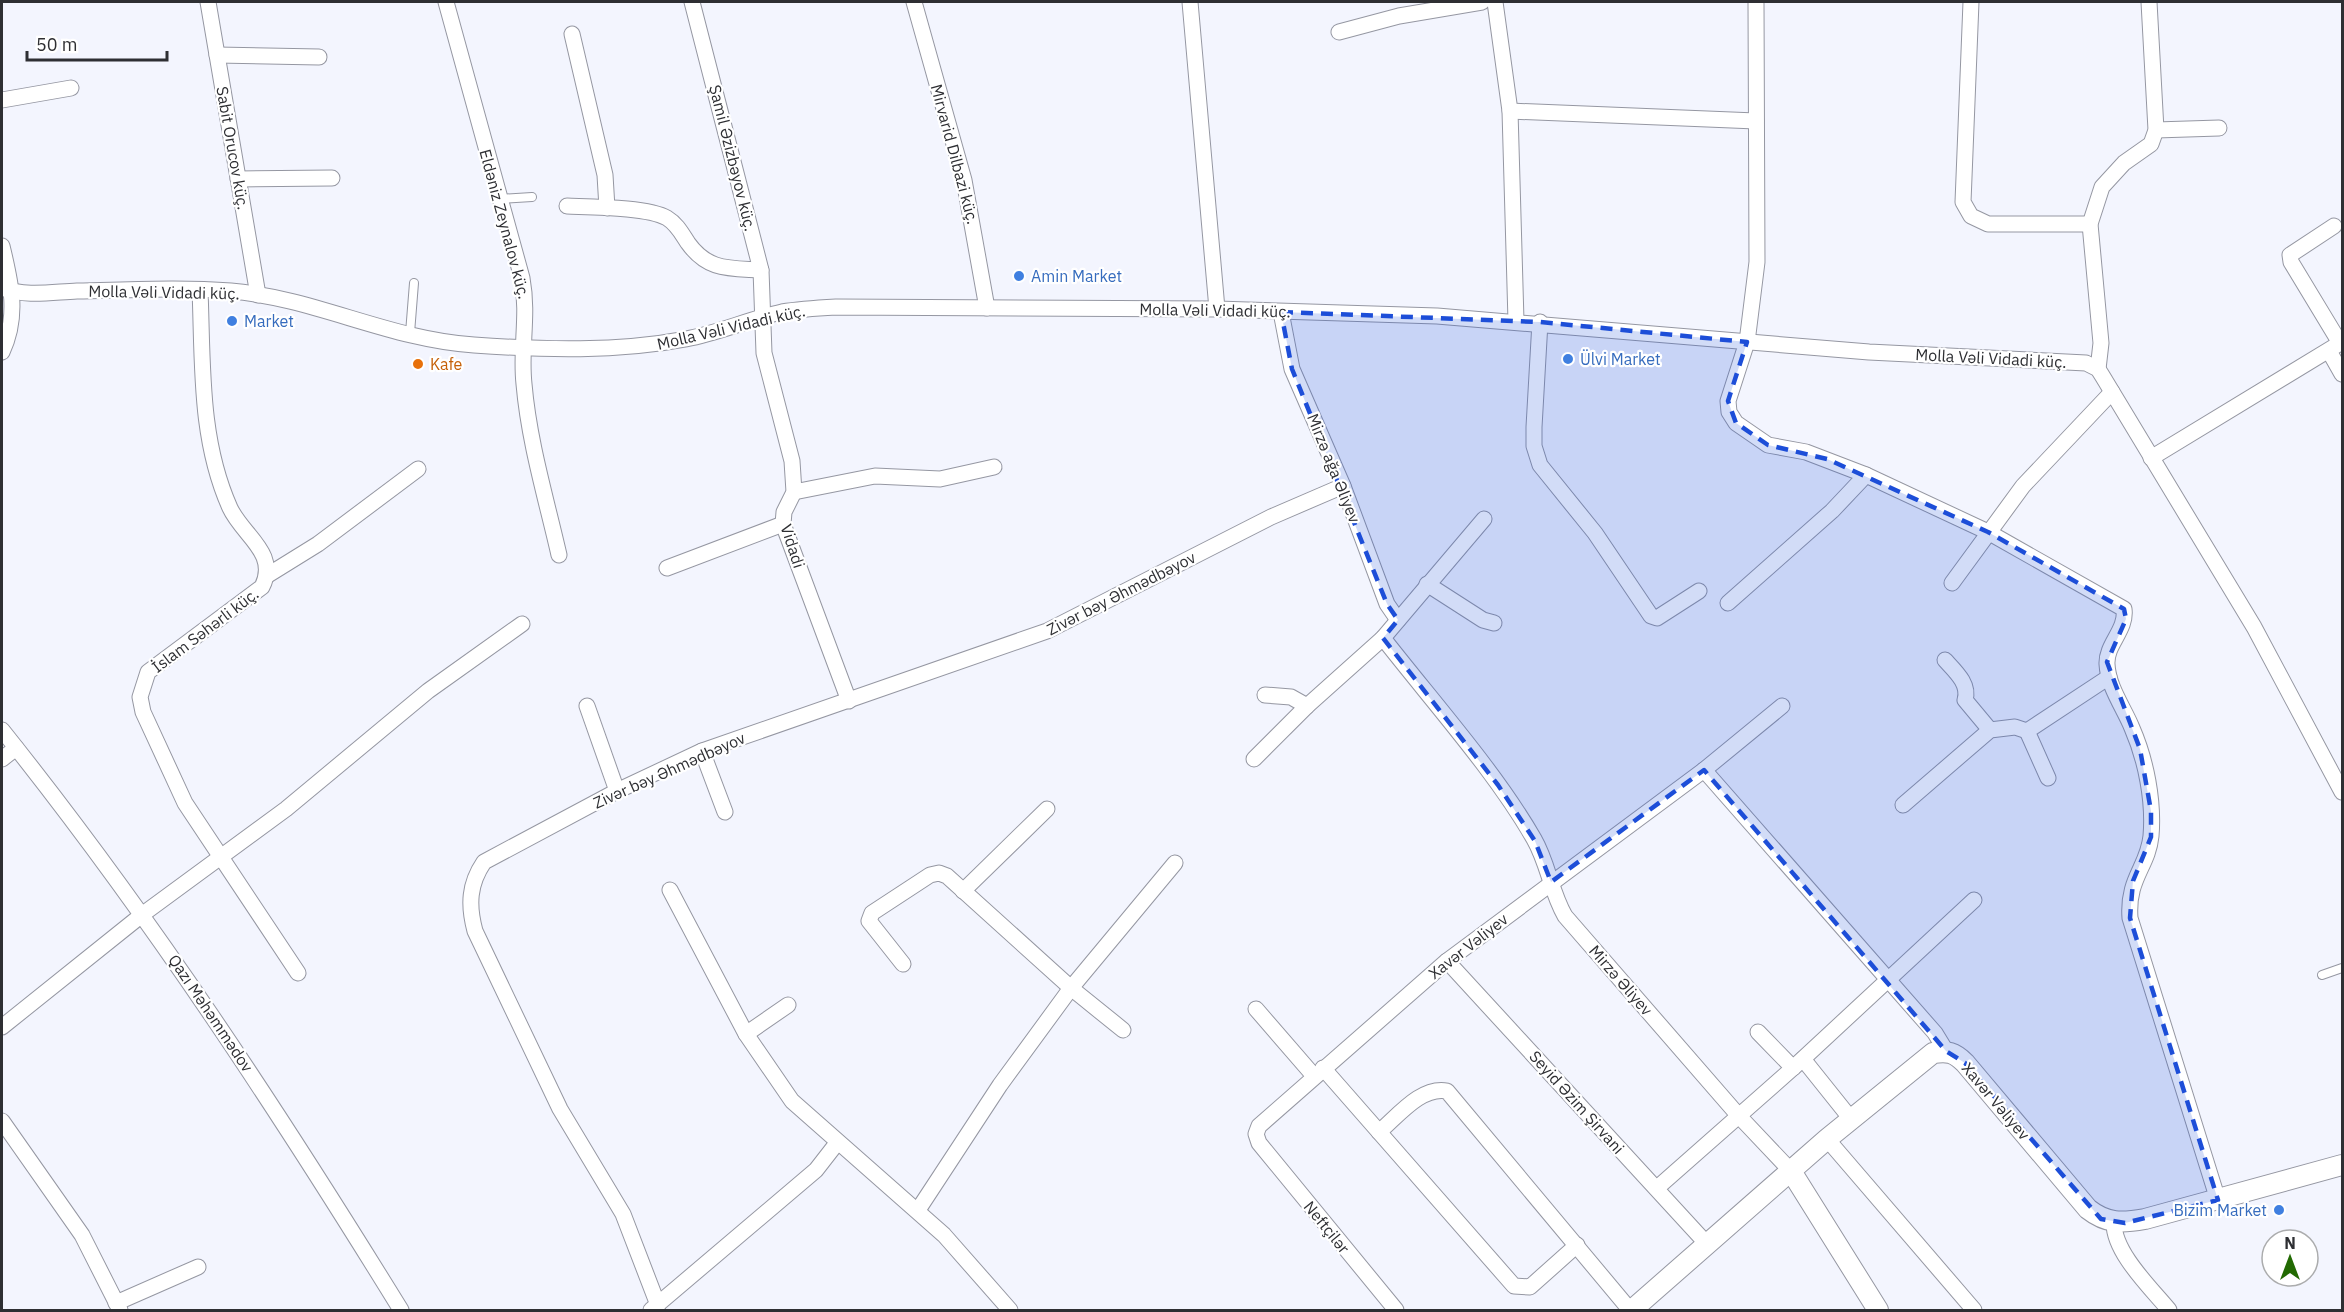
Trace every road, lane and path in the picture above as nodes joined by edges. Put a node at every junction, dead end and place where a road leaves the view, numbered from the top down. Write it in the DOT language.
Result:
graph roads {
  1 [pos="208,2"];
  2 [pos="446,2"];
  3 [pos="692,2"];
  4 [pos="914,2"];
  5 [pos="1190,2"];
  6 [pos="1482,2"];
  7 [pos="1495,2"];
  8 [pos="1756,2"];
  9 [pos="1971,2"];
  10 [pos="2149,2"];
  11 [pos="1339,32"];
  12 [pos="572,34"];
  13 [pos="217,55"];
  14 [pos="319,57"];
  15 [pos="71,88"];
  16 [pos="2,100"];
  17 [pos="1510,111"];
  18 [pos="1756,121"];
  19 [pos="2219,128"];
  20 [pos="2156,130"];
  21 [pos="332,178"];
  22 [pos="238,179"];
  23 [pos="532,197"];
  24 [pos="499,199"];
  25 [pos="567,206"];
  26 [pos="607,208"];
  27 [pos="2090,224"];
  28 [pos="2334,226"];
  29 [pos="2,246"];
  30 [pos="761,270"];
  31 [pos="414,283"];
  32 [pos="7,290"];
  33 [pos="200,290"];
  34 [pos="258,295"];
  35 [pos="987,308"];
  36 [pos="1217,309"];
  37 [pos="1281,312"];
  38 [pos="762,317"];
  39 [pos="1516,321"];
  40 [pos="1540,322"];
  41 [pos="410,333"];
  42 [pos="1747,342"];
  43 [pos="2337,345"];
  44 [pos="525,348"];
  45 [pos="2,352"];
  46 [pos="2097,369"];
  47 [pos="2343,374"];
  48 [pos="2112,392"];
  49 [pos="2151,458"];
  50 [pos="994,467"];
  51 [pos="418,469"];
  52 [pos="1866,475"];
  53 [pos="1343,486"];
  54 [pos="794,492"];
  55 [pos="1484,519"];
  56 [pos="783,524"];
  57 [pos="1988,532"];
  58 [pos="559,555"];
  59 [pos="667,568"];
  60 [pos="268,575"];
  61 [pos="1952,583"];
  62 [pos="1427,584"];
  63 [pos="1699,591"];
  64 [pos="1728,603"];
  65 [pos="1398,620"];
  66 [pos="1494,623"];
  67 [pos="522,624"];
  68 [pos="1383,638"];
  69 [pos="1945,660"];
  70 [pos="2109,677"];
  71 [pos="1265,695"];
  72 [pos="849,701"];
  73 [pos="586,706"];
  74 [pos="1307,706"];
  75 [pos="1782,706"];
  76 [pos="2,730"];
  77 [pos="1990,730"];
  78 [pos="2027,731"];
  79 [pos="16,748"];
  80 [pos="702,751"];
  81 [pos="2,759"];
  82 [pos="1254,759"];
  83 [pos="1704,770"];
  84 [pos="2048,778"];
  85 [pos="617,791"];
  86 [pos="2343,792"];
  87 [pos="1903,805"];
  88 [pos="1047,808"];
  89 [pos="725,812"];
  90 [pos="221,856"];
  91 [pos="1175,863"];
  92 [pos="1551,882"];
  93 [pos="670,890"];
  94 [pos="963,891"];
  95 [pos="1974,900"];
  96 [pos="143,915"];
  97 [pos="1447,961"];
  98 [pos="903,964"];
  99 [pos="2343,968"];
  100 [pos="298,973"];
  101 [pos="2322,975"];
  102 [pos="1888,981"];
  103 [pos="1071,988"];
  104 [pos="788,1005"];
  105 [pos="1256,1009"];
  106 [pos="2,1027"];
  107 [pos="1123,1030"];
  108 [pos="1758,1032"];
  109 [pos="746,1035"];
  110 [pos="1946,1051"];
  111 [pos="1798,1063"];
  112 [pos="1318,1072"];
  113 [pos="1738,1115"];
  114 [pos="1851,1119"];
  115 [pos="2,1121"];
  116 [pos="1379,1132"];
  117 [pos="1827,1139"];
  118 [pos="837,1143"];
  119 [pos="1259,1143"];
  120 [pos="2343,1165"];
  121 [pos="1791,1171"];
  122 [pos="1657,1188"];
  123 [pos="2218,1200"];
  124 [pos="918,1210"];
  125 [pos="2114,1222"];
  126 [pos="1706,1243"];
  127 [pos="1578,1245"];
  128 [pos="198,1267"];
  129 [pos="118,1307"];
  130 [pos="655,1308"];
  131 [pos="2161,1308"];
  132 [pos="401,1311"];
  133 [pos="1011,1311"];
  134 [pos="1395,1311"];
  135 [pos="1631,1311"];
  136 [pos="1878,1311"];
  137 [pos="1974,1311"];
  1 -- 13 [label="street, Sabit Orucov küç."];
  2 -- 24 [label="street, Eldəniz Zeynalov küç."];
  3 -- 30 [label="street, Şamil Əzizbəyov küç."];
  4 -- 35 [label="street, Mirvarid Dilbazi küç."];
  5 -- 36 [label="street"];
  6 -- 11 [label="street"];
  7 -- 17 [label="street"];
  8 -- 18 [label="street"];
  9 -- 27 [label="street"];
  10 -- 20 [label="street"];
  12 -- 26 [label="street"];
  13 -- 14 [label="street"];
  13 -- 22 [label="street, Sabit Orucov küç."];
  15 -- 16 [label="street"];
  17 -- 18 [label="street"];
  17 -- 39 [label="street"];
  18 -- 42 [label="street"];
  19 -- 20 [label="street"];
  20 -- 27 [label="street"];
  21 -- 22 [label="street"];
  22 -- 34 [label="street, Sabit Orucov küç."];
  23 -- 24 [label="lane"];
  24 -- 44 [label="street, Eldəniz Zeynalov küç."];
  25 -- 26 [label="street"];
  26 -- 30 [label="street"];
  27 -- 46 [label="street"];
  28 -- 43 [label="street"];
  29 -- 32 [label="street"];
  30 -- 38 [label="street, Şamil Əzizbəyov küç."];
  31 -- 41 [label="lane"];
  32 -- 33 [label="street, Molla Vəli Vidadi küç."];
  32 -- 45 [label="street"];
  33 -- 34 [label="street, Molla Vəli Vidadi küç."];
  33 -- 60 [label="street, İslam Səhərli küç."];
  34 -- 41 [label="street, Molla Vəli Vidadi küç."];
  35 -- 36 [label="street, Molla Vəli Vidadi küç."];
  35 -- 38 [label="street, Molla Vəli Vidadi küç."];
  36 -- 37 [label="street, Molla Vəli Vidadi küç."];
  37 -- 39 [label="street, Molla Vəli Vidadi küç."];
  37 -- 53 [label="street, Mirzə ağa Əliyev"];
  38 -- 44 [label="street, Molla Vəli Vidadi küç."];
  38 -- 54 [label="street, Vidadi"];
  39 -- 40 [label="street, Molla Vəli Vidadi küç."];
  40 -- 42 [label="street, Molla Vəli Vidadi küç."];
  40 -- 63 [label="street"];
  41 -- 44 [label="street, Molla Vəli Vidadi küç."];
  42 -- 46 [label="street, Molla Vəli Vidadi küç."];
  42 -- 52 [label="street"];
  43 -- 47 [label="street"];
  43 -- 49 [label="street"];
  44 -- 58 [label="street, Eldəniz Zeynalov küç."];
  46 -- 48 [label="street"];
  48 -- 49 [label="street"];
  48 -- 57 [label="street"];
  49 -- 86 [label="street"];
  50 -- 54 [label="street"];
  51 -- 60 [label="street"];
  52 -- 57 [label="street"];
  52 -- 64 [label="street"];
  53 -- 65 [label="street, Mirzə ağa Əliyev"];
  53 -- 72 [label="street, Zivər bəy Əhmədbəyov"];
  54 -- 56 [label="street, Vidadi"];
  55 -- 62 [label="street"];
  56 -- 59 [label="street"];
  56 -- 72 [label="street, Vidadi"];
  57 -- 61 [label="street"];
  57 -- 70 [label="street"];
  60 -- 90 [label="street, İslam Səhərli küç."];
  62 -- 65 [label="street"];
  62 -- 66 [label="street"];
  65 -- 68 [label="street"];
  67 -- 90 [label="street"];
  68 -- 74 [label="street"];
  68 -- 92 [label="street, Mirzə Əliyev"];
  69 -- 77 [label="street"];
  70 -- 78 [label="street"];
  70 -- 123 [label="street"];
  71 -- 74 [label="street"];
  72 -- 80 [label="street, Zivər bəy Əhmədbəyov"];
  73 -- 85 [label="street"];
  74 -- 82 [label="street"];
  75 -- 83 [label="street, Xavər Vəliyev"];
  76 -- 79 [label="street, Qazı Məhəmmədov"];
  77 -- 78 [label="street"];
  77 -- 87 [label="street"];
  78 -- 84 [label="street"];
  79 -- 81 [label="street"];
  79 -- 96 [label="street, Qazı Məhəmmədov"];
  80 -- 85 [label="street, Zivər bəy Əhmədbəyov"];
  80 -- 89 [label="street"];
  83 -- 92 [label="street, Xavər Vəliyev"];
  83 -- 102 [label="street, Xavər Vəliyev"];
  85 -- 130 [label="street, Zivər bəy Əhmədbəyov"];
  88 -- 94 [label="street"];
  90 -- 96 [label="street"];
  90 -- 100 [label="street, İslam Səhərli küç."];
  91 -- 103 [label="street"];
  92 -- 97 [label="street, Xavər Vəliyev"];
  92 -- 113 [label="street, Mirzə Əliyev"];
  93 -- 109 [label="street"];
  94 -- 98 [label="street"];
  94 -- 103 [label="street"];
  95 -- 102 [label="street"];
  96 -- 106 [label="street"];
  96 -- 132 [label="street, Qazı Məhəmmədov"];
  97 -- 112 [label="street, Xavər Vəliyev"];
  97 -- 122 [label="street, Seyid Əzim Şirvani"];
  99 -- 101 [label="lane"];
  102 -- 110 [label="street, Xavər Vəliyev"];
  102 -- 111 [label="street"];
  103 -- 107 [label="street"];
  103 -- 124 [label="street"];
  104 -- 109 [label="street"];
  105 -- 112 [label="street"];
  108 -- 111 [label="street"];
  109 -- 118 [label="street"];
  110 -- 114 [label="street"];
  110 -- 125 [label="street, Xavər Vəliyev"];
  111 -- 113 [label="street"];
  111 -- 114 [label="street"];
  112 -- 116 [label="street"];
  112 -- 119 [label="street, Xavər Vəliyev"];
  113 -- 121 [label="street, Mirzə Əliyev"];
  113 -- 122 [label="street"];
  114 -- 117 [label="street"];
  115 -- 129 [label="street"];
  116 -- 127 [label="street"];
  116 -- 127 [label="street"];
  117 -- 121 [label="street"];
  117 -- 137 [label="street"];
  118 -- 124 [label="street"];
  118 -- 130 [label="street"];
  119 -- 134 [label="street, Neftçilər"];
  120 -- 123 [label="street"];
  121 -- 126 [label="street"];
  121 -- 136 [label="street, Mirzə Əliyev"];
  122 -- 126 [label="street, Seyid Əzim Şirvani"];
  123 -- 125 [label="street"];
  124 -- 133 [label="street"];
  125 -- 131 [label="street"];
  126 -- 135 [label="street"];
  127 -- 135 [label="street"];
  128 -- 129 [label="street"];
}
